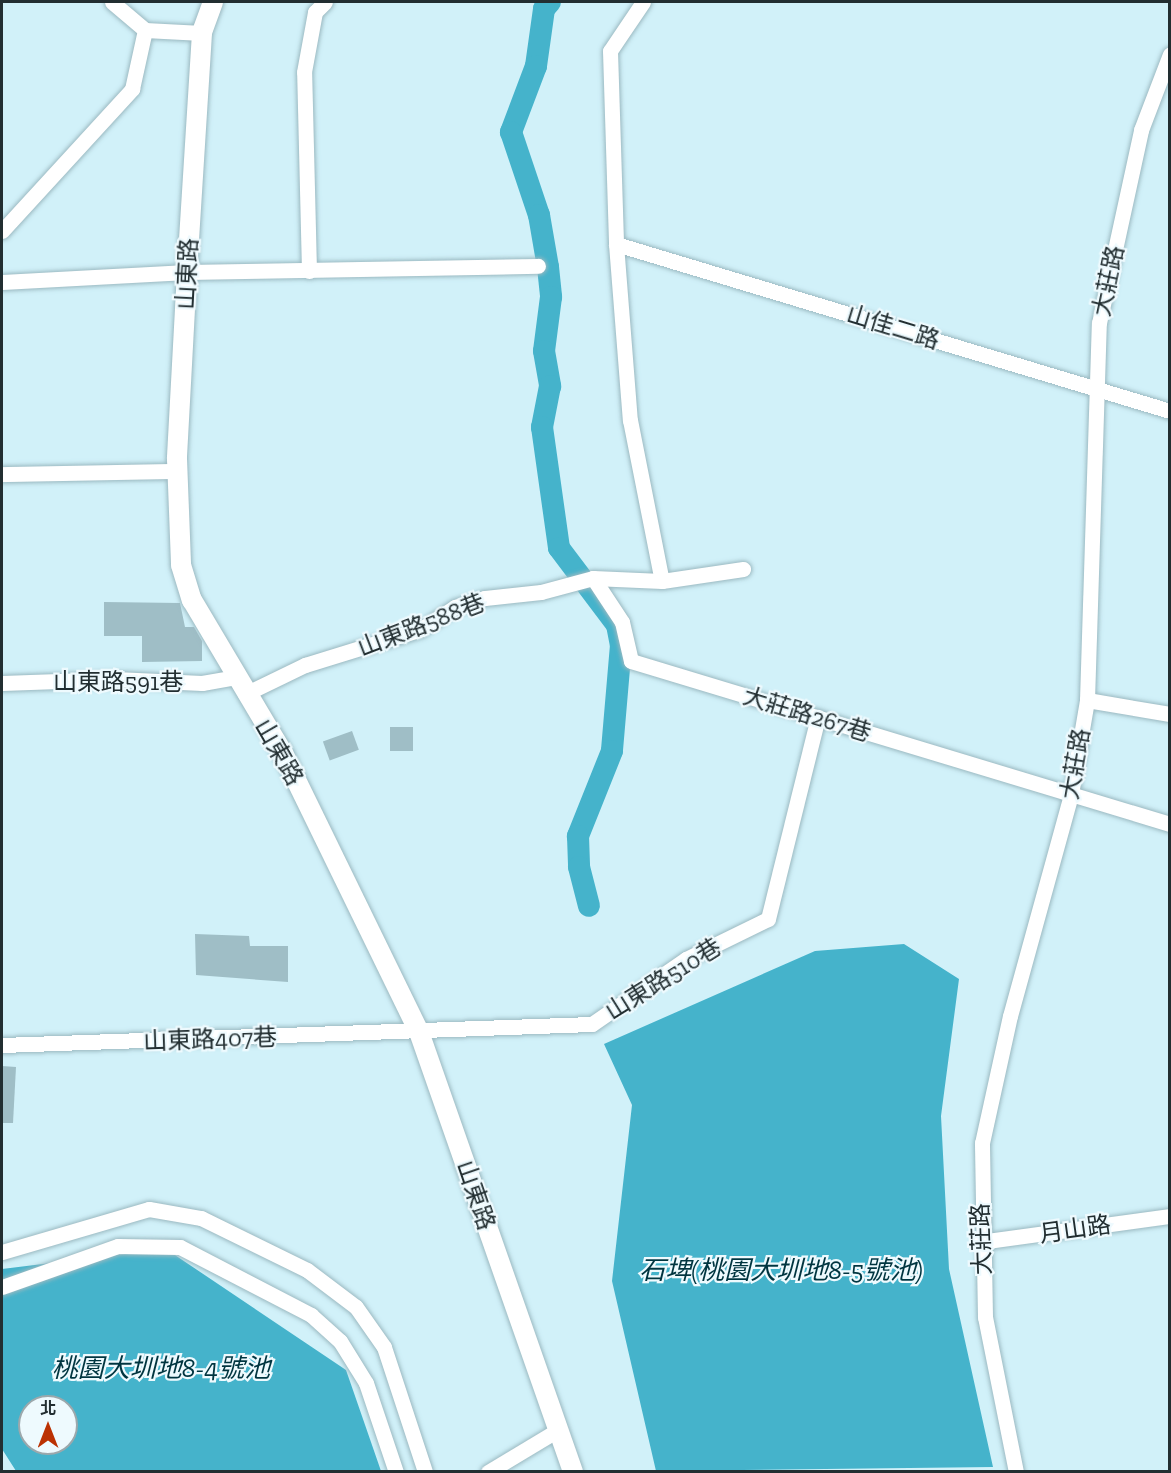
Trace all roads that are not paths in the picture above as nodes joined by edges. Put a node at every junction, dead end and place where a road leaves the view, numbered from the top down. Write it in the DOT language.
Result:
graph roads {
  1 [pos="112,2"];
  2 [pos="213,2"];
  3 [pos="325,2"];
  4 [pos="643,2"];
  5 [pos="145,30"];
  6 [pos="202,33"];
  7 [pos="1170,54"];
  8 [pos="2,231"];
  9 [pos="616,244"];
  10 [pos="538,266"];
  11 [pos="309,271"];
  12 [pos="187,272"];
  13 [pos="2,282"];
  14 [pos="1095,389"];
  15 [pos="1170,411"];
  16 [pos="177,471"];
  17 [pos="2,474"];
  18 [pos="743,569"];
  19 [pos="593,578"];
  20 [pos="662,581"];
  21 [pos="2,683"];
  22 [pos="240,686"];
  23 [pos="1087,700"];
  24 [pos="1170,714"];
  25 [pos="818,717"];
  26 [pos="1071,794"];
  27 [pos="1170,824"];
  28 [pos="419,1032"];
  29 [pos="2,1045"];
  30 [pos="1170,1216"];
  31 [pos="980,1242"];
  32 [pos="2,1252"];
  33 [pos="2,1287"];
  34 [pos="558,1430"];
  35 [pos="396,1472"];
  36 [pos="425,1472"];
  37 [pos="488,1472"];
  38 [pos="573,1472"];
  39 [pos="1016,1472"];
  1 -- 5 [label="street"];
  2 -- 6 [label="street, 山東路"];
  3 -- 11 [label="street"];
  4 -- 9 [label="street"];
  5 -- 6 [label="street"];
  5 -- 8 [label="street"];
  6 -- 12 [label="street, 山東路"];
  7 -- 14 [label="street, 大莊路"];
  9 -- 14 [label="street, 山佳二路"];
  9 -- 20 [label="street"];
  10 -- 11 [label="street"];
  11 -- 12 [label="street"];
  12 -- 13 [label="street"];
  12 -- 16 [label="street, 山東路"];
  14 -- 15 [label="street, 山佳二路"];
  14 -- 23 [label="street, 大莊路"];
  16 -- 17 [label="street"];
  16 -- 22 [label="street, 山東路"];
  18 -- 20 [label="street, 山東路588巷"];
  19 -- 20 [label="street, 山東路588巷"];
  19 -- 22 [label="street, 山東路588巷"];
  19 -- 25 [label="street, 大莊路267巷"];
  21 -- 22 [label="street, 山東路591巷"];
  22 -- 28 [label="street, 山東路"];
  23 -- 24 [label="street"];
  23 -- 26 [label="street, 大莊路"];
  25 -- 26 [label="street, 大莊路267巷"];
  25 -- 28 [label="street, 山東路510巷"];
  26 -- 27 [label="street, 大莊路267巷"];
  26 -- 31 [label="street, 大莊路"];
  28 -- 29 [label="street, 山東路407巷"];
  28 -- 34 [label="street, 山東路"];
  30 -- 31 [label="street, 月山路"];
  31 -- 39 [label="street, 大莊路"];
  32 -- 36 [label="street"];
  33 -- 35 [label="street"];
  34 -- 37 [label="street"];
  34 -- 38 [label="street, 山東路"];
}
